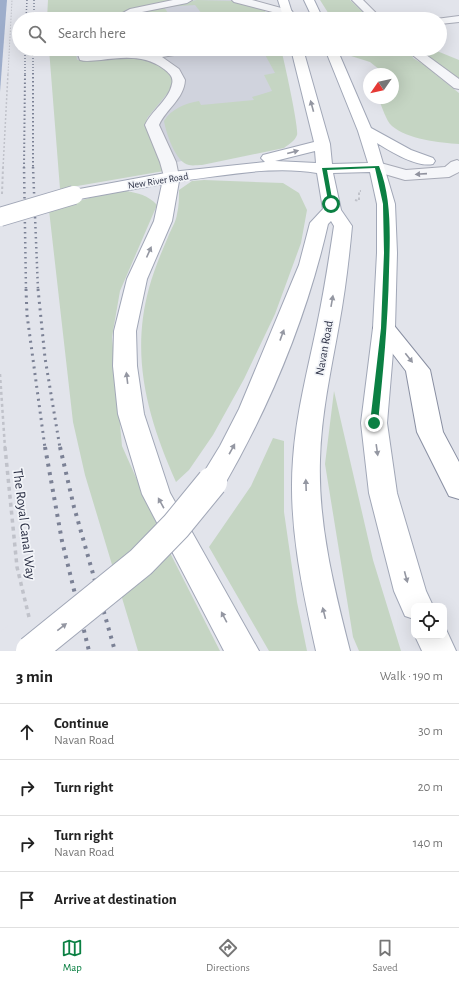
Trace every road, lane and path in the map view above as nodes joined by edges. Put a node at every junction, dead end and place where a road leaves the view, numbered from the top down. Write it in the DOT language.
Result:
graph roads {
  1 [pos="12,0"];
  2 [pos="188,0"];
  3 [pos="237,0"];
  4 [pos="283,0"];
  5 [pos="309,0"];
  6 [pos="357,0"];
  7 [pos="132,12"];
  8 [pos="279,12"];
  9 [pos="288,12"];
  10 [pos="315,12"];
  11 [pos="370,12"];
  12 [pos="459,19"];
  13 [pos="447,20"];
  14 [pos="83,56"];
  15 [pos="107,56"];
  16 [pos="149,56"];
  17 [pos="299,56"];
  18 [pos="333,56"];
  19 [pos="420,56"];
  20 [pos="459,85"];
  21 [pos="364,131"];
  22 [pos="322,144"];
  23 [pos="428,161"];
  24 [pos="458,165"];
  25 [pos="377,167"];
  26 [pos="324,168"];
  27 [pos="243,169"];
  28 [pos="119,186"];
  29 [pos="170,189"];
  30 [pos="1,198"];
  31 [pos="332,210"];
  32 [pos="0,217"];
  33 [pos="384,328"];
  34 [pos="0,374"];
  35 [pos="459,488"];
  36 [pos="416,603"];
  37 [pos="30,620"];
  38 [pos="433,639"];
  39 [pos="31,651"];
  40 [pos="242,651"];
  41 [pos="333,651"];
  42 [pos="439,651"];
  1 -- 30 [label="path"];
  2 -- 7 [label="street"];
  3 -- 8 [label="street"];
  4 -- 9 [label="main road"];
  5 -- 10 [label="main road"];
  6 -- 11 [label="street"];
  12 -- 13 [label="street"];
  14 -- 15 [label="street"];
  16 -- 29 [label="street"];
  22 -- 17 [label="main road, Navan Road, one-way"];
  18 -- 21 [label="main road"];
  19 -- 20 [label="street"];
  21 -- 23 [label="main road"];
  21 -- 25 [label="main road"];
  22 -- 26 [label="main road, Navan Road"];
  27 -- 22 [label="main road, one-way"];
  23 -- 24 [label="street"];
  23 -- 25 [label="street"];
  24 -- 25 [label="street, one-way"];
  25 -- 26 [label="main road"];
  25 -- 33 [label="main road"];
  26 -- 27 [label="main road, New River Road"];
  26 -- 31 [label="main road, Navan Road"];
  27 -- 29 [label="main road, New River Road"];
  28 -- 29 [label="main road, New River Road"];
  28 -- 29 [label="main road"];
  28 -- 32 [label="main road, New River Road, bridge"];
  40 -- 29 [label="main road, one-way"];
  39 -- 31 [label="main road, one-way, bridge"];
  41 -- 31 [label="main road, Navan Road, one-way"];
  33 -- 35 [label="main road, one-way"];
  33 -- 36 [label="main road, one-way"];
  34 -- 37 [label="path, The Royal Canal Way"];
  38 -- 42 [label="main road"];
}
